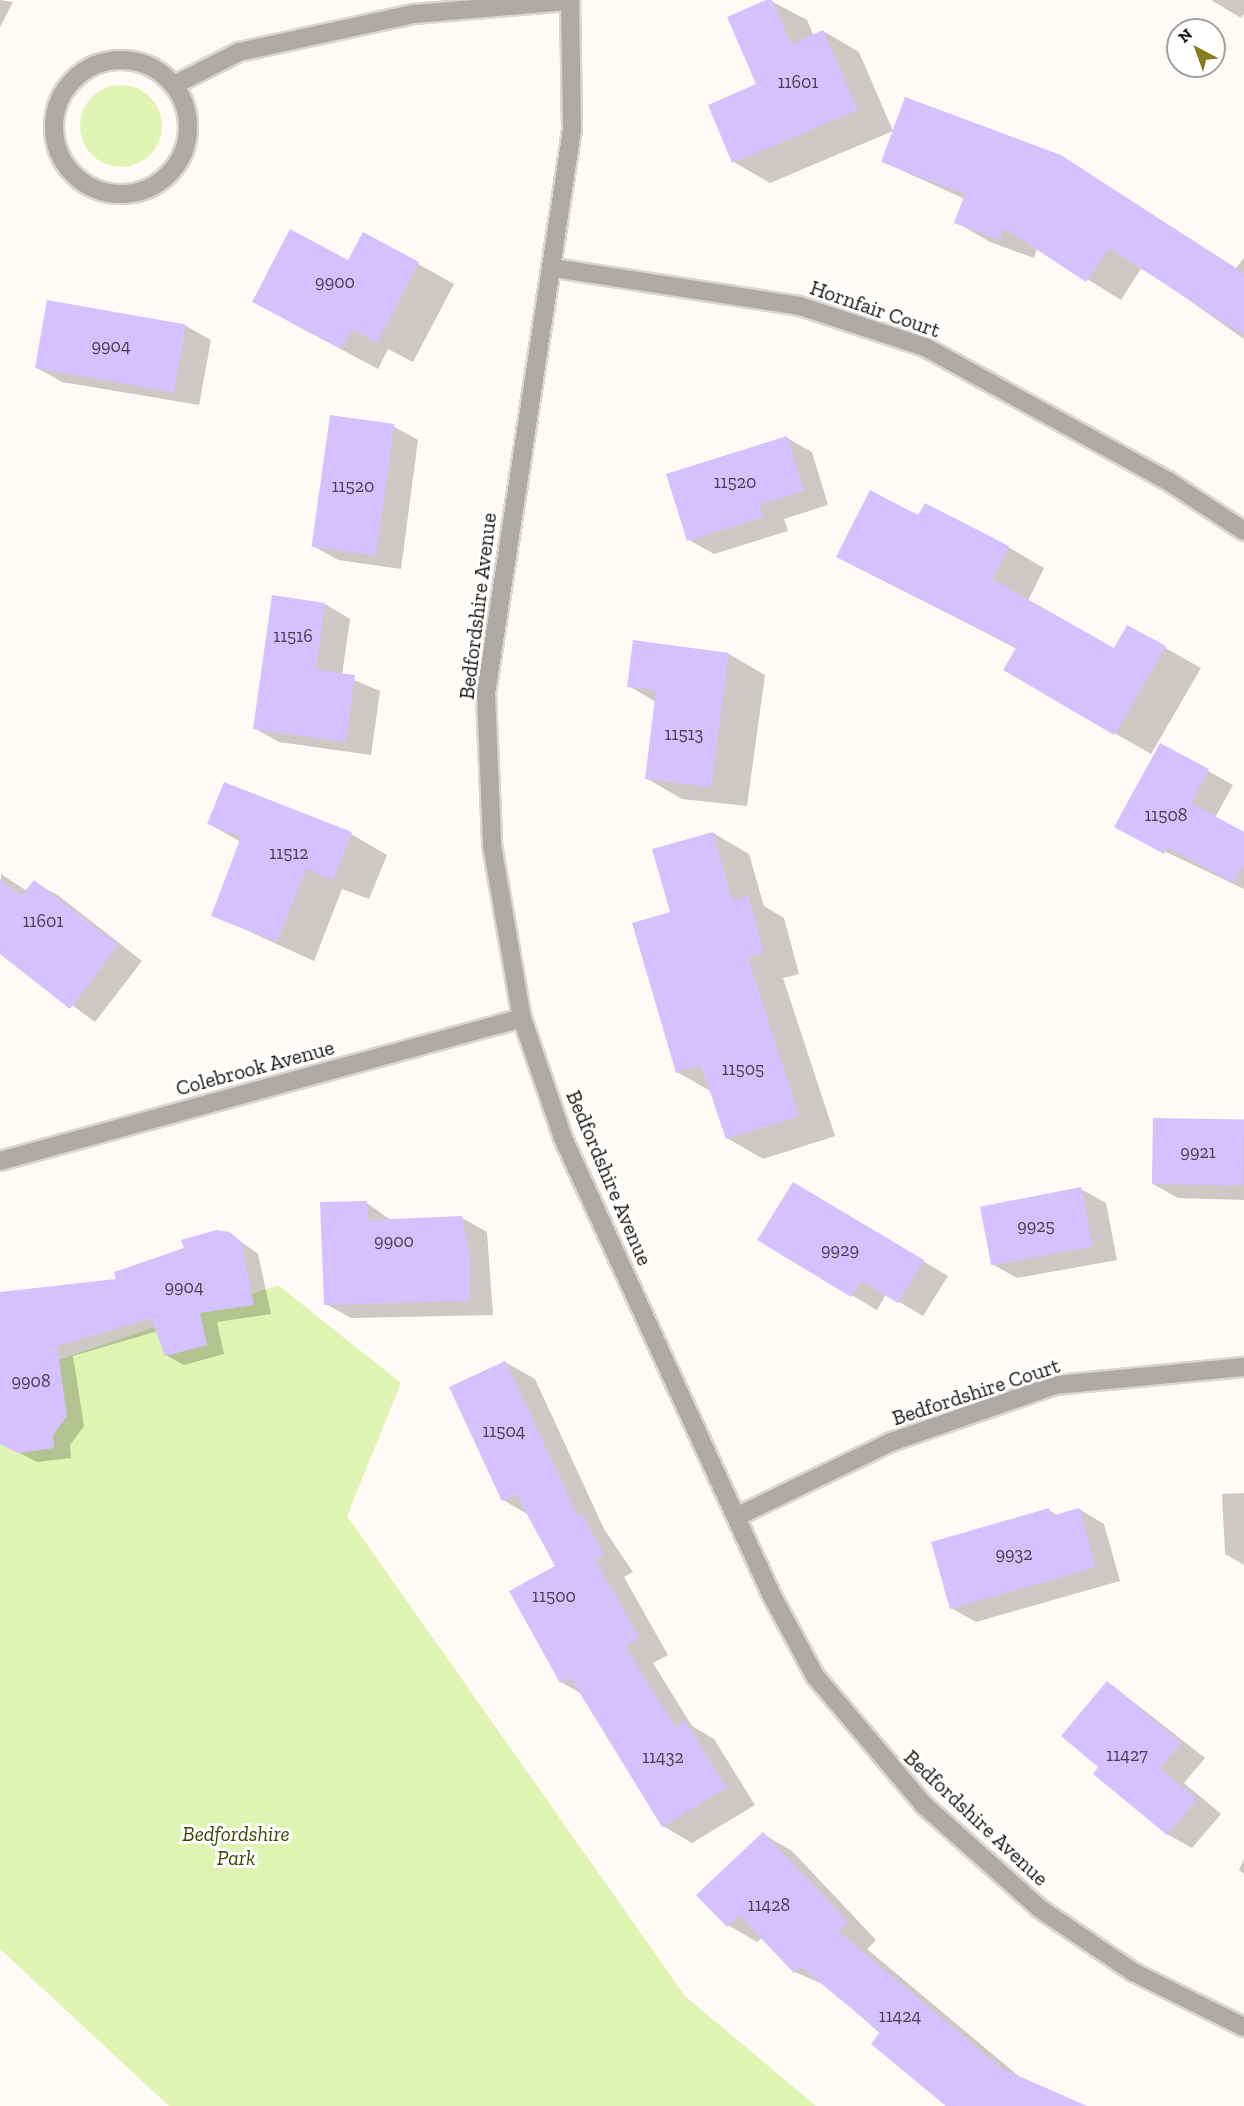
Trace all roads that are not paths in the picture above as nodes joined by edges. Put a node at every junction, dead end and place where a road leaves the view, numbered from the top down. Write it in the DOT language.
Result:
graph roads {
  1 [pos="570,1"];
  2 [pos="174,85"];
  3 [pos="554,268"];
  4 [pos="1244,531"];
  5 [pos="522,1018"];
  6 [pos="0,1161"];
  7 [pos="1244,1367"];
  8 [pos="738,1516"];
  9 [pos="1244,2027"];
  1 -- 2 [label="street"];
  1 -- 3 [label="street, Bedfordshire Avenue"];
  2 -- 2 [label="street"];
  3 -- 4 [label="street, Hornfair Court"];
  3 -- 5 [label="street, Bedfordshire Avenue"];
  5 -- 6 [label="street, Colebrook Avenue"];
  5 -- 8 [label="street, Bedfordshire Avenue"];
  7 -- 8 [label="street, Bedfordshire Court"];
  8 -- 9 [label="street, Bedfordshire Avenue"];
}
